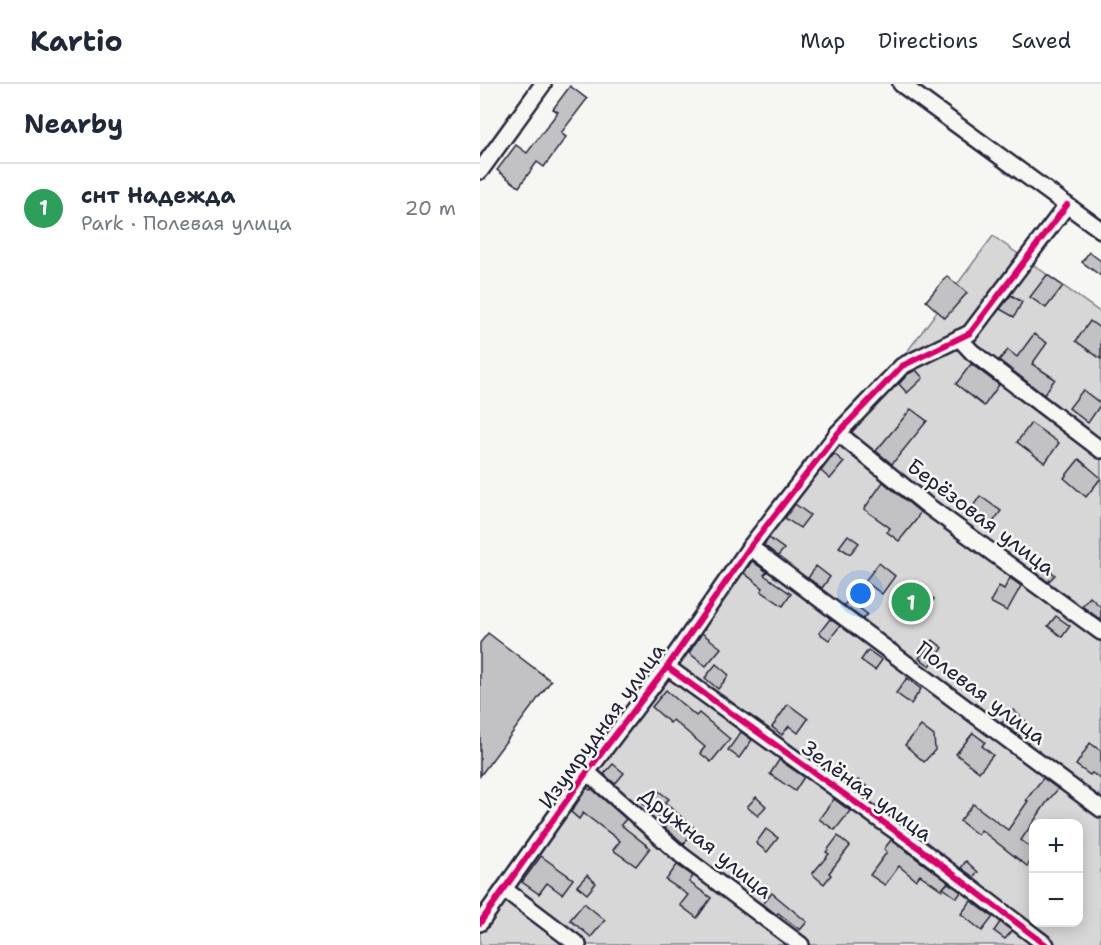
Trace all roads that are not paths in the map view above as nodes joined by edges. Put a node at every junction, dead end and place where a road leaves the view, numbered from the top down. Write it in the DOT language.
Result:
graph roads {
  1 [pos="543,84"];
  2 [pos="901,84"];
  3 [pos="480,171"];
  4 [pos="1067,205"];
  5 [pos="1101,230"];
  6 [pos="959,338"];
  7 [pos="838,433"];
  8 [pos="1101,450"];
  9 [pos="750,547"];
  10 [pos="1101,632"];
  11 [pos="667,667"];
  12 [pos="587,772"];
  13 [pos="1101,809"];
  14 [pos="504,889"];
  15 [pos="480,923"];
  16 [pos="578,945"];
  17 [pos="801,945"];
  18 [pos="1046,945"];
  1 -- 3 [label="street"];
  2 -- 4 [label="street"];
  4 -- 5 [label="street"];
  4 -- 6 [label="street, Изумрудная улица"];
  6 -- 7 [label="street, Изумрудная улица"];
  6 -- 8 [label="street"];
  7 -- 9 [label="street, Изумрудная улица"];
  7 -- 10 [label="street, Берёзовая улица"];
  9 -- 11 [label="street, Изумрудная улица"];
  9 -- 13 [label="street, Полевая улица"];
  11 -- 12 [label="street, Изумрудная улица"];
  11 -- 18 [label="street, Зелёная улица"];
  12 -- 14 [label="street, Изумрудная улица"];
  12 -- 17 [label="street, Дружная улица"];
  14 -- 15 [label="street, Изумрудная улица"];
  14 -- 16 [label="street"];
}
